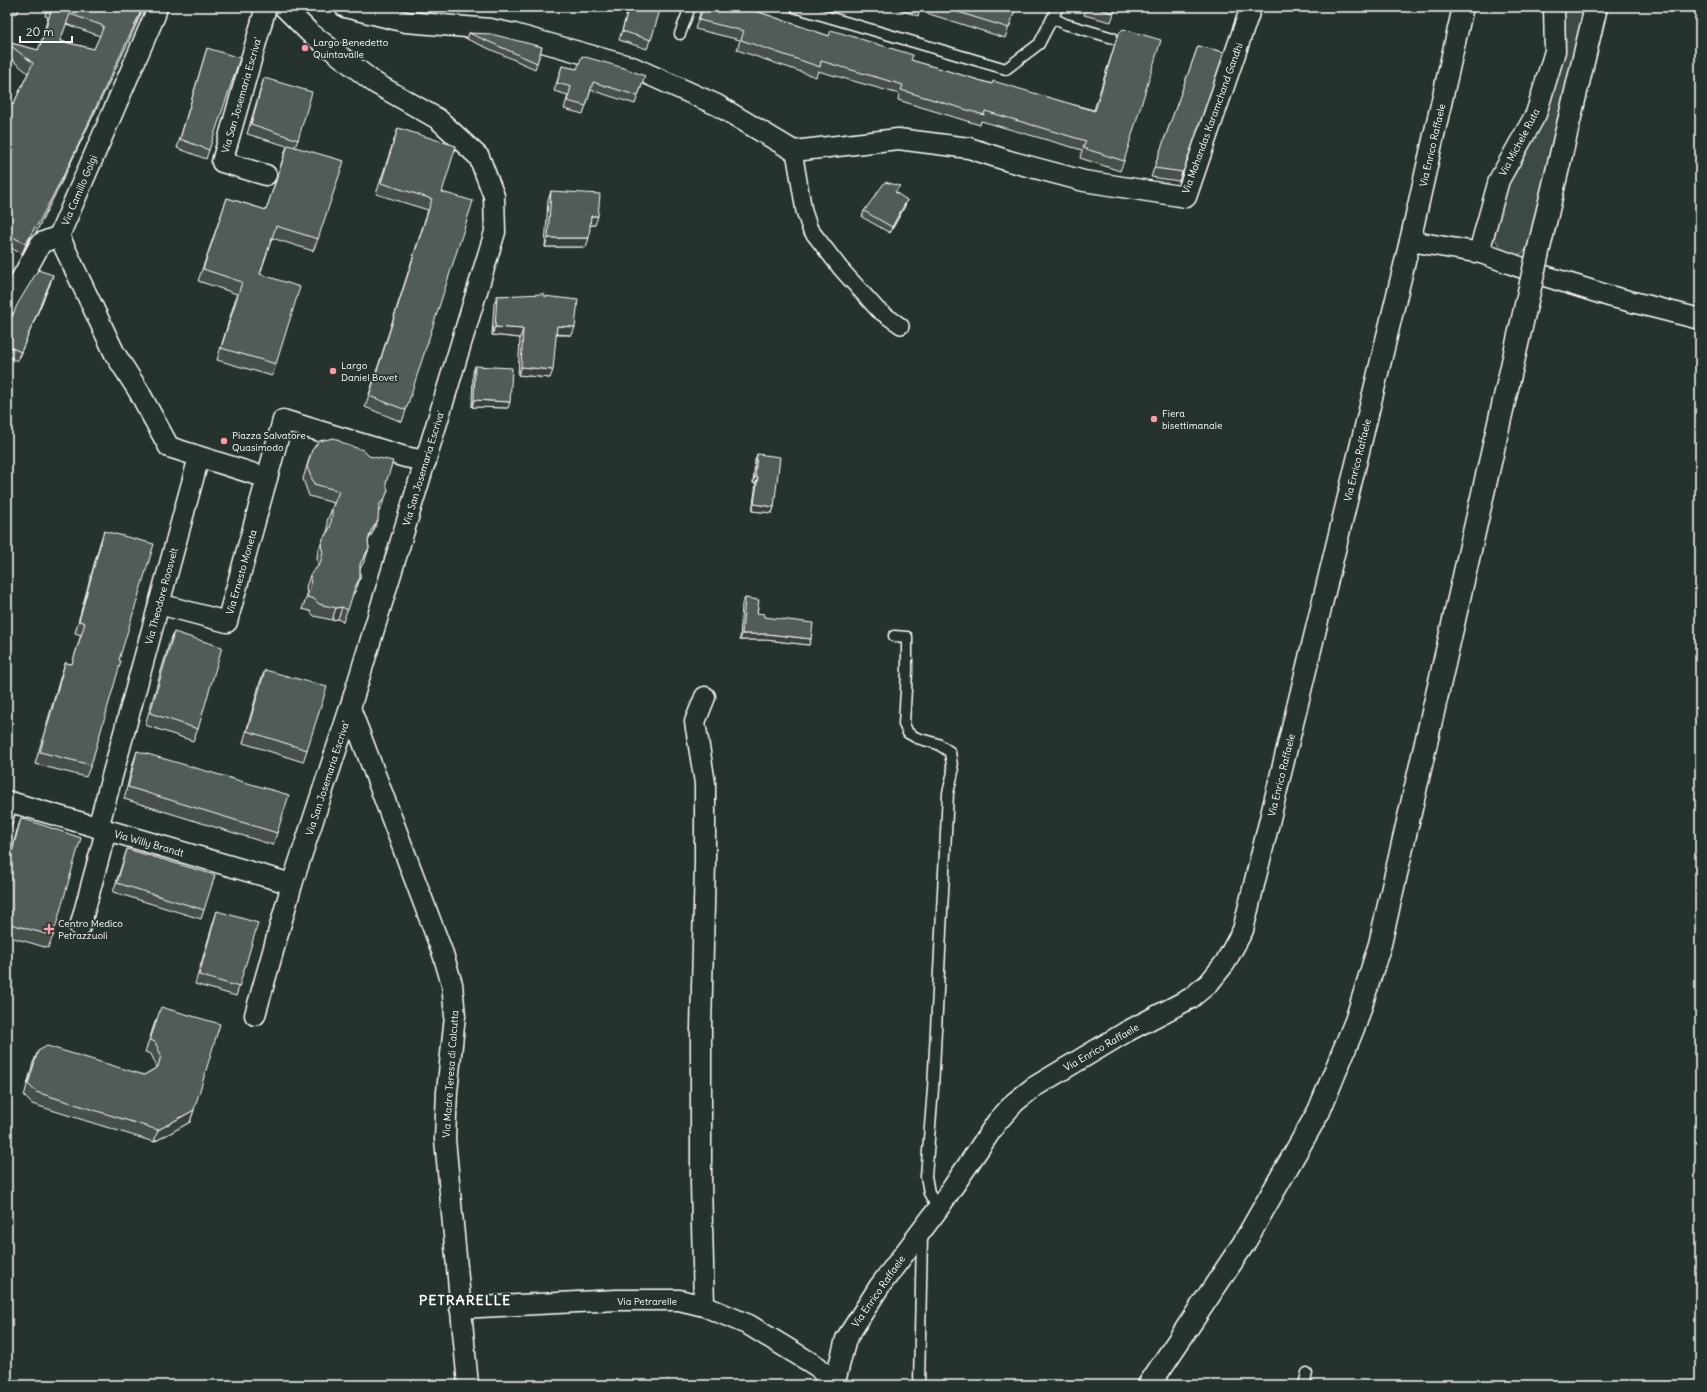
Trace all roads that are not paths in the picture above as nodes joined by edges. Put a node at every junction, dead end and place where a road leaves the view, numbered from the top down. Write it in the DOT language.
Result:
graph roads {
  1 [pos="157,7"];
  2 [pos="266,7"];
  3 [pos="284,7"];
  4 [pos="346,7"];
  5 [pos="690,7"];
  6 [pos="794,7"];
  7 [pos="1058,7"];
  8 [pos="1251,7"];
  9 [pos="1463,7"];
  10 [pos="1554,7"];
  11 [pos="1596,7"];
  12 [pos="1053,18"];
  13 [pos="680,34"];
  14 [pos="1113,38"];
  15 [pos="794,151"];
  16 [pos="266,175"];
  17 [pos="59,236"];
  18 [pos="1410,242"];
  19 [pos="1452,249"];
  20 [pos="1481,253"];
  21 [pos="1400,281"];
  22 [pos="7,305"];
  23 [pos="1700,319"];
  24 [pos="901,326"];
  25 [pos="198,457"];
  26 [pos="426,461"];
  27 [pos="267,478"];
  28 [pos="159,604"];
  29 [pos="894,636"];
  30 [pos="705,696"];
  31 [pos="350,708"];
  32 [pos="9,808"];
  33 [pos="102,829"];
  34 [pos="292,884"];
  35 [pos="80,928"];
  36 [pos="255,1015"];
  37 [pos="938,1210"];
  38 [pos="922,1231"];
  39 [pos="704,1306"];
  40 [pos="460,1308"];
  41 [pos="1307,1373"];
  42 [pos="468,1385"];
  43 [pos="834,1385"];
  44 [pos="919,1385"];
  45 [pos="1149,1385"];
  46 [pos="1304,1385"];
  1 -- 17 [label="street, Via Camillo Golgi"];
  2 -- 16 [label="street, Via San Josemaria Escriva'"];
  3 -- 26 [label="street, Via San Josemaria Escriva'"];
  4 -- 15 [label="street"];
  5 -- 13 [label="lane"];
  6 -- 12 [label="lane"];
  7 -- 12 [label="lane"];
  8 -- 15 [label="street, Via Mohandas Karamchand Gandhi"];
  9 -- 18 [label="street, Via Enrico Raffaele"];
  10 -- 20 [label="street, Via Michele Ruta"];
  11 -- 45 [label="highway, bridge"];
  12 -- 14 [label="lane"];
  15 -- 24 [label="street"];
  17 -- 22 [label="street"];
  17 -- 25 [label="street, Via Camillo Golgi"];
  18 -- 19 [label="street"];
  18 -- 21 [label="street, Via Enrico Raffaele"];
  19 -- 20 [label="street"];
  19 -- 21 [label="street"];
  20 -- 23 [label="street"];
  21 -- 37 [label="street, Via Enrico Raffaele"];
  25 -- 27 [label="street"];
  25 -- 28 [label="street, Via Theodore Roosvelt"];
  26 -- 27 [label="street, Via Ernesto Moneta"];
  26 -- 31 [label="street, Via San Josemaria Escriva'"];
  27 -- 28 [label="street, Via Ernesto Moneta"];
  28 -- 33 [label="street, Via Theodore Roosvelt"];
  29 -- 37 [label="lane"];
  30 -- 39 [label="street"];
  31 -- 34 [label="street, Via San Josemaria Escriva'"];
  31 -- 40 [label="street, Via Madre Teresa di Calcutta"];
  32 -- 33 [label="street, Via Willy Brandt"];
  33 -- 34 [label="street, Via Willy Brandt"];
  33 -- 35 [label="street, Via Theodore Roosvelt"];
  34 -- 36 [label="street, Via San Josemaria Escriva'"];
  37 -- 38 [label="street, Via Enrico Raffaele"];
  38 -- 43 [label="street, Via Enrico Raffaele"];
  38 -- 44 [label="lane"];
  39 -- 40 [label="street, Via Petrarelle"];
  39 -- 43 [label="street, Via Petrarelle"];
  40 -- 42 [label="street, Via Madre Teresa di Calcutta"];
  41 -- 46 [label="lane"];
}
